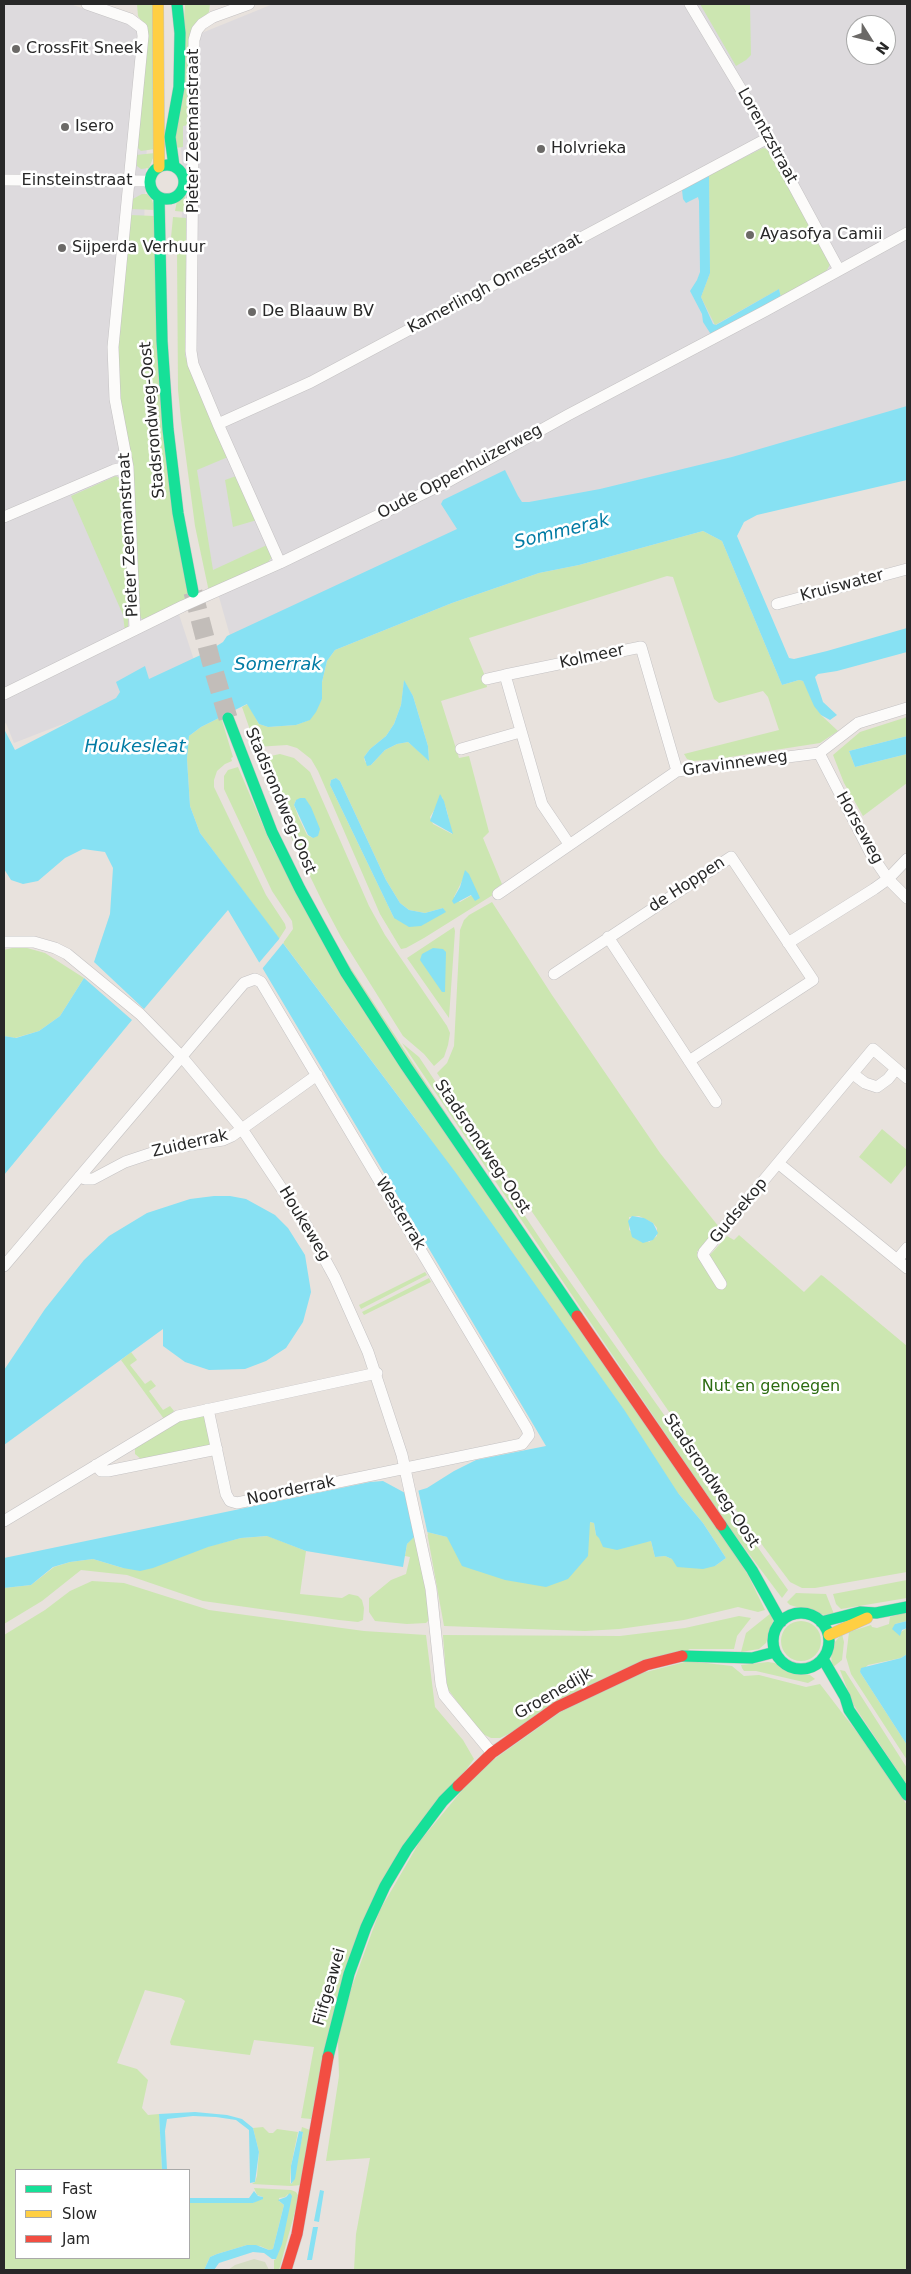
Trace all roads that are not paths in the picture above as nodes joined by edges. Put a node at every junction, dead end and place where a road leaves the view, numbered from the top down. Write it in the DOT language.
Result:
graph roads {
  1 [pos="87,4"];
  2 [pos="158,4"];
  3 [pos="177,4"];
  4 [pos="183,4"];
  5 [pos="249,4"];
  6 [pos="690,4"];
  7 [pos="180,33"];
  8 [pos="768,138"];
  9 [pos="174,166"];
  10 [pos="159,167"];
  11 [pos="4,180"];
  12 [pos="129,181"];
  13 [pos="150,181"];
  14 [pos="159,197"];
  15 [pos="176,197"];
  16 [pos="907,233"];
  17 [pos="840,270"];
  18 [pos="162,274"];
  19 [pos="218,424"];
  20 [pos="128,467"];
  21 [pos="4,518"];
  22 [pos="280,563"];
  23 [pos="907,569"];
  24 [pos="193,592"];
  25 [pos="777,604"];
  26 [pos="135,629"];
  27 [pos="505,676"];
  28 [pos="487,679"];
  29 [pos="4,694"];
  30 [pos="907,708"];
  31 [pos="228,718"];
  32 [pos="520,732"];
  33 [pos="461,749"];
  34 [pos="819,752"];
  35 [pos="677,771"];
  36 [pos="569,844"];
  37 [pos="907,859"];
  38 [pos="888,879"];
  39 [pos="498,894"];
  40 [pos="907,898"];
  41 [pos="608,937"];
  42 [pos="4,942"];
  43 [pos="788,943"];
  44 [pos="554,974"];
  45 [pos="182,1056"];
  46 [pos="689,1061"];
  47 [pos="896,1068"];
  48 [pos="853,1074"];
  49 [pos="317,1075"];
  50 [pos="907,1078"];
  51 [pos="716,1102"];
  52 [pos="242,1129"];
  53 [pos="778,1163"];
  54 [pos="80,1176"];
  55 [pos="907,1248"];
  56 [pos="897,1260"];
  57 [pos="4,1266"];
  58 [pos="907,1268"];
  59 [pos="722,1284"];
  60 [pos="376,1373"];
  61 [pos="208,1409"];
  62 [pos="217,1449"];
  63 [pos="96,1466"];
  64 [pos="406,1468"];
  65 [pos="4,1521"];
  66 [pos="752,1570"];
  67 [pos="907,1607"];
  68 [pos="876,1613"];
  69 [pos="794,1614"];
  70 [pos="782,1622"];
  71 [pos="821,1622"];
  72 [pos="829,1635"];
  73 [pos="775,1652"];
  74 [pos="823,1658"];
  75 [pos="812,1667"];
  76 [pos="849,1710"];
  77 [pos="492,1753"];
  78 [pos="907,1795"];
  79 [pos="286,2270"];
  1 -- 12 [label="street, Pieter Zeemanstraat"];
  2 -- 10 [label="main road"];
  3 -- 7 [label="main road"];
  4 -- 7 [label="main road"];
  5 -- 19 [label="street, Pieter Zeemanstraat"];
  6 -- 8 [label="street, Lorentzstraat"];
  7 -- 9 [label="main road"];
  8 -- 17 [label="street, Lorentzstraat"];
  8 -- 19 [label="street, Kamerlingh Onnesstraat"];
  9 -- 10 [label="main road"];
  9 -- 15 [label="main road"];
  10 -- 13 [label="main road"];
  11 -- 12 [label="street, Einsteinstraat"];
  12 -- 13 [label="street, Einsteinstraat"];
  12 -- 20 [label="street, Pieter Zeemanstraat"];
  13 -- 14 [label="main road"];
  14 -- 15 [label="main road"];
  14 -- 18 [label="main road, Stadsrondweg-Oost"];
  15 -- 18 [label="main road, Stadsrondweg-Oost"];
  16 -- 17 [label="street, Oude Oppenhuizerweg"];
  17 -- 22 [label="street, Oude Oppenhuizerweg"];
  18 -- 24 [label="main road, Stadsrondweg-Oost"];
  19 -- 22 [label="street, Pieter Zeemanstraat"];
  20 -- 21 [label="street"];
  20 -- 26 [label="street, Pieter Zeemanstraat"];
  22 -- 26 [label="street, Oude Oppenhuizerweg"];
  23 -- 25 [label="street, Kruiswater"];
  26 -- 29 [label="street, Oude Oppenhuizerweg"];
  27 -- 28 [label="street, Kolmeer"];
  27 -- 32 [label="street"];
  27 -- 35 [label="street, Kolmeer"];
  30 -- 34 [label="street, Gravinneweg"];
  31 -- 66 [label="main road, Stadsrondweg-Oost"];
  32 -- 33 [label="street"];
  32 -- 36 [label="street"];
  34 -- 35 [label="street, Gravinneweg"];
  34 -- 38 [label="street, Horseweg"];
  35 -- 36 [label="street, Gravinneweg"];
  36 -- 39 [label="street, Gravinneweg"];
  37 -- 38 [label="street"];
  38 -- 40 [label="street, Horseweg"];
  38 -- 43 [label="street"];
  41 -- 43 [label="street, de Hoppen"];
  41 -- 44 [label="street, de Hoppen"];
  41 -- 46 [label="street"];
  42 -- 45 [label="street, Houkeweg"];
  43 -- 46 [label="street, de Hoppen"];
  45 -- 49 [label="street, Westerrak"];
  45 -- 52 [label="street, Houkeweg"];
  45 -- 54 [label="street"];
  46 -- 51 [label="street"];
  47 -- 48 [label="street"];
  47 -- 48 [label="street, Gudsekop"];
  47 -- 50 [label="street, Gudsekop"];
  48 -- 53 [label="street, Gudsekop"];
  49 -- 52 [label="street, Zuiderrak"];
  49 -- 64 [label="street, Westerrak"];
  52 -- 54 [label="street, Zuiderrak"];
  52 -- 60 [label="street, Houkeweg"];
  53 -- 56 [label="street, Gudsekop"];
  53 -- 59 [label="street, Gudsekop"];
  54 -- 57 [label="street"];
  55 -- 56 [label="street"];
  56 -- 58 [label="street, Gudsekop"];
  60 -- 61 [label="street"];
  60 -- 64 [label="street, Houkeweg"];
  61 -- 62 [label="street, Noorderrak"];
  61 -- 63 [label="street"];
  62 -- 63 [label="street"];
  62 -- 64 [label="street, Noorderrak"];
  63 -- 65 [label="street"];
  64 -- 77 [label="street, Houkeweg"];
  66 -- 69 [label="main road, Stadsrondweg-Oost"];
  66 -- 70 [label="main road, Stadsrondweg-Oost"];
  67 -- 68 [label="main road"];
  68 -- 71 [label="main road"];
  68 -- 72 [label="main road"];
  69 -- 70 [label="main road"];
  69 -- 71 [label="main road"];
  70 -- 73 [label="main road"];
  71 -- 72 [label="main road"];
  72 -- 74 [label="main road"];
  73 -- 75 [label="main road"];
  73 -- 77 [label="main road, Groenedijk"];
  74 -- 75 [label="main road"];
  74 -- 76 [label="main road"];
  75 -- 76 [label="main road"];
  76 -- 78 [label="main road"];
  77 -- 79 [label="main road, Fiifgeawei"];
}
